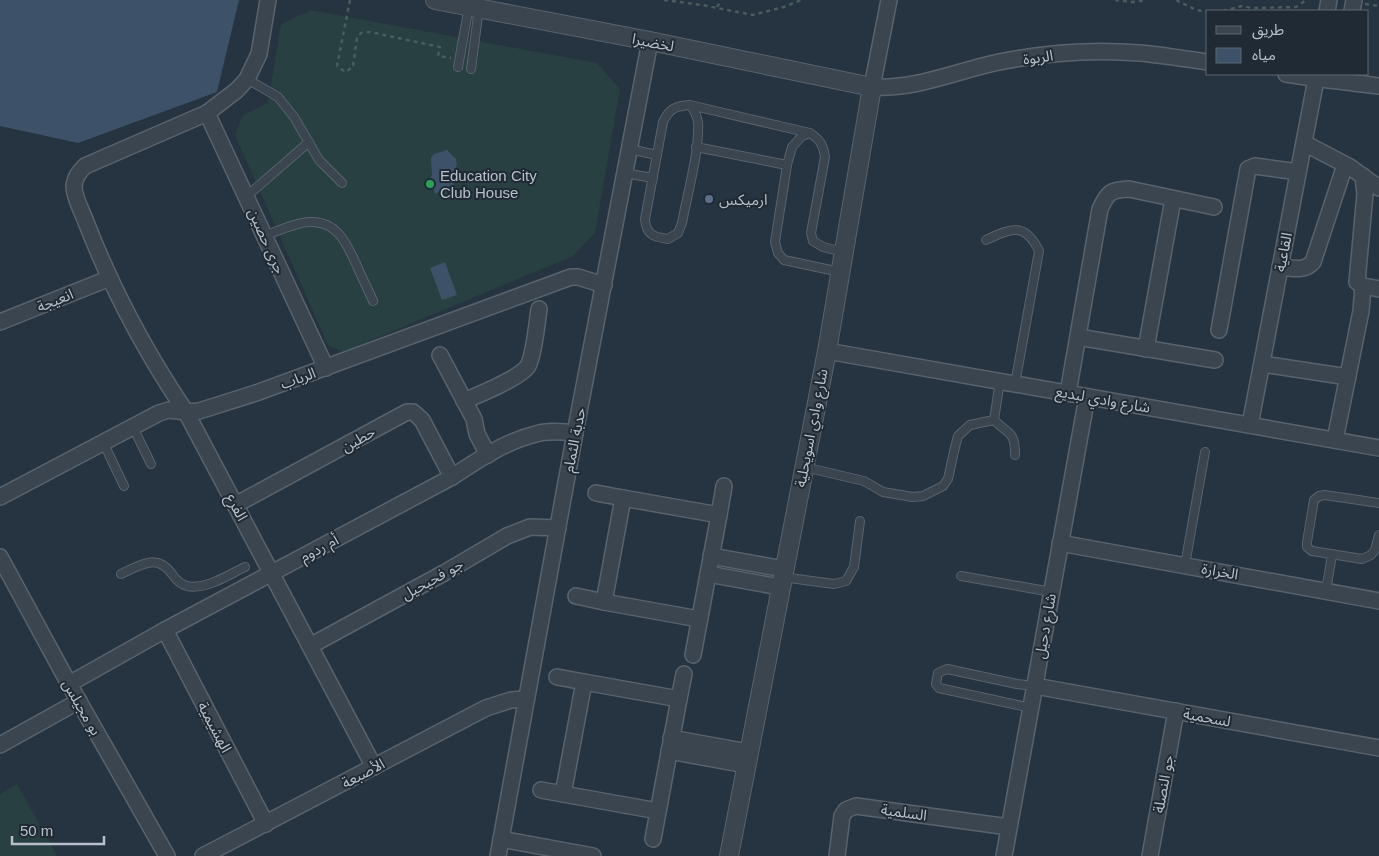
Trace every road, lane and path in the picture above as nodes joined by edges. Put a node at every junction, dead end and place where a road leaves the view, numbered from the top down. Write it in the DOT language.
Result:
graph roads {
  1 [pos="268,0"];
  2 [pos="350,0"];
  3 [pos="434,0"];
  4 [pos="664,0"];
  5 [pos="721,0"];
  6 [pos="801,0"];
  7 [pos="889,0"];
  8 [pos="1115,0"];
  9 [pos="1146,0"];
  10 [pos="1176,0"];
  11 [pos="1306,0"];
  12 [pos="474,8"];
  13 [pos="716,8"];
  14 [pos="1227,10"];
  15 [pos="1206,12"];
  16 [pos="650,41"];
  17 [pos="1206,62"];
  18 [pos="459,63"];
  19 [pos="471,65"];
  20 [pos="1301,75"];
  21 [pos="1316,76"];
  22 [pos="1341,77"];
  23 [pos="247,78"];
  24 [pos="1379,86"];
  25 [pos="872,87"];
  26 [pos="690,105"];
  27 [pos="207,114"];
  28 [pos="810,132"];
  29 [pos="309,142"];
  30 [pos="1304,143"];
  31 [pos="696,147"];
  32 [pos="629,149"];
  33 [pos="656,155"];
  34 [pos="787,165"];
  35 [pos="1345,165"];
  36 [pos="1298,172"];
  37 [pos="624,173"];
  38 [pos="1362,176"];
  39 [pos="653,178"];
  40 [pos="342,183"];
  41 [pos="1379,188"];
  42 [pos="247,196"];
  43 [pos="1173,199"];
  44 [pos="1214,207"];
  45 [pos="264,236"];
  46 [pos="986,240"];
  47 [pos="844,252"];
  48 [pos="1280,267"];
  49 [pos="840,272"];
  50 [pos="110,278"];
  51 [pos="604,285"];
  52 [pos="1363,286"];
  53 [pos="1379,289"];
  54 [pos="373,301"];
  55 [pos="539,309"];
  56 [pos="0,322"];
  57 [pos="1219,330"];
  58 [pos="1078,337"];
  59 [pos="1146,349"];
  60 [pos="827,351"];
  61 [pos="440,355"];
  62 [pos="1215,360"];
  63 [pos="1262,364"];
  64 [pos="326,368"];
  65 [pos="1348,376"];
  66 [pos="1007,383"];
  67 [pos="1068,393"];
  68 [pos="1087,397"];
  69 [pos="464,402"];
  70 [pos="186,412"];
  71 [pos="994,420"];
  72 [pos="1250,425"];
  73 [pos="133,427"];
  74 [pos="575,433"];
  75 [pos="1335,440"];
  76 [pos="103,442"];
  77 [pos="1379,448"];
  78 [pos="492,452"];
  79 [pos="1205,452"];
  80 [pos="1015,455"];
  81 [pos="150,464"];
  82 [pos="804,468"];
  83 [pos="452,477"];
  84 [pos="124,486"];
  85 [pos="724,486"];
  86 [pos="596,493"];
  87 [pos="0,496"];
  88 [pos="624,498"];
  89 [pos="1379,503"];
  90 [pos="236,505"];
  91 [pos="719,515"];
  92 [pos="860,521"];
  93 [pos="558,528"];
  94 [pos="1379,535"];
  95 [pos="1060,544"];
  96 [pos="1332,555"];
  97 [pos="0,556"];
  98 [pos="711,556"];
  99 [pos="1185,565"];
  100 [pos="245,567"];
  101 [pos="272,573"];
  102 [pos="122,574"];
  103 [pos="708,574"];
  104 [pos="961,576"];
  105 [pos="782,578"];
  106 [pos="217,591"];
  107 [pos="1326,591"];
  108 [pos="1052,592"];
  109 [pos="576,596"];
  110 [pos="1379,601"];
  111 [pos="604,602"];
  112 [pos="699,619"];
  113 [pos="165,630"];
  114 [pos="310,646"];
  115 [pos="693,655"];
  116 [pos="684,674"];
  117 [pos="557,677"];
  118 [pos="584,682"];
  119 [pos="69,684"];
  120 [pos="1035,686"];
  121 [pos="526,699"];
  122 [pos="679,699"];
  123 [pos="79,701"];
  124 [pos="1030,708"];
  125 [pos="1176,711"];
  126 [pos="0,745"];
  127 [pos="670,745"];
  128 [pos="1379,748"];
  129 [pos="747,759"];
  130 [pos="374,767"];
  131 [pos="541,790"];
  132 [pos="563,794"];
  133 [pos="658,811"];
  134 [pos="266,824"];
  135 [pos="1009,827"];
  136 [pos="501,839"];
  137 [pos="653,839"];
  138 [pos="167,856"];
  139 [pos="203,856"];
  140 [pos="498,856"];
  141 [pos="593,856"];
  142 [pos="729,856"];
  143 [pos="836,856"];
  144 [pos="1004,856"];
  145 [pos="1150,856"];
  1 -- 23 [label="street"];
  2 -- 18 [label="path"];
  3 -- 12 [label="street, لخضيرا"];
  4 -- 13 [label="path"];
  5 -- 13 [label="path"];
  6 -- 13 [label="path"];
  7 -- 25 [label="street, شارع وادي اسويحلية"];
  8 -- 9 [label="path"];
  10 -- 15 [label="path"];
  11 -- 14 [label="path"];
  12 -- 16 [label="street, لخضيرا"];
  12 -- 18 [label="lane"];
  12 -- 19 [label="lane"];
  16 -- 25 [label="street, لخضيرا"];
  16 -- 32 [label="street, حدبة الثمام"];
  17 -- 25 [label="street, الربوة"];
  20 -- 21 [label="street"];
  21 -- 22 [label="street"];
  21 -- 30 [label="street, القاعية"];
  22 -- 24 [label="street"];
  23 -- 27 [label="street"];
  23 -- 29 [label="lane"];
  25 -- 47 [label="street, شارع وادي اسويحلية"];
  26 -- 28 [label="lane"];
  26 -- 31 [label="lane"];
  26 -- 33 [label="lane"];
  27 -- 42 [label="street, جرى حصين"];
  27 -- 50 [label="street, الفرع"];
  28 -- 34 [label="lane"];
  28 -- 47 [label="lane"];
  29 -- 40 [label="lane"];
  29 -- 42 [label="lane"];
  30 -- 35 [label="street"];
  30 -- 36 [label="street, القاعية"];
  31 -- 34 [label="lane"];
  31 -- 39 [label="lane"];
  32 -- 33 [label="lane"];
  32 -- 37 [label="street, حدبة الثمام"];
  33 -- 39 [label="lane"];
  34 -- 49 [label="lane"];
  35 -- 38 [label="street"];
  35 -- 48 [label="street"];
  36 -- 48 [label="street, القاعية"];
  36 -- 57 [label="street"];
  37 -- 39 [label="lane"];
  37 -- 51 [label="street, حدبة الثمام"];
  38 -- 41 [label="street"];
  38 -- 52 [label="street"];
  42 -- 45 [label="street, جرى حصين"];
  43 -- 44 [label="street"];
  43 -- 58 [label="street"];
  43 -- 59 [label="street"];
  45 -- 54 [label="lane"];
  45 -- 64 [label="street, جرى حصين"];
  46 -- 66 [label="lane"];
  47 -- 49 [label="street, شارع وادي اسويحلية"];
  48 -- 63 [label="street, القاعية"];
  49 -- 60 [label="street, شارع وادي اسويحلية"];
  50 -- 56 [label="street, انعيجة"];
  50 -- 70 [label="street, الفرع"];
  51 -- 64 [label="street, الرباب"];
  51 -- 74 [label="street, حدبة الثمام"];
  52 -- 53 [label="street"];
  52 -- 65 [label="street"];
  55 -- 69 [label="street"];
  58 -- 59 [label="street"];
  58 -- 67 [label="street"];
  59 -- 62 [label="street"];
  60 -- 66 [label="street, شارع وادي لبديع"];
  60 -- 82 [label="street, شارع وادي اسويحلية"];
  61 -- 69 [label="street"];
  63 -- 65 [label="street"];
  63 -- 72 [label="street, القاعية"];
  64 -- 70 [label="street, الرباب"];
  65 -- 75 [label="street"];
  66 -- 67 [label="street, شارع وادي لبديع"];
  66 -- 71 [label="lane"];
  67 -- 68 [label="street, شارع وادي لبديع"];
  68 -- 72 [label="street, شارع وادي لبديع"];
  68 -- 95 [label="street, شارع دحيل"];
  69 -- 78 [label="street"];
  70 -- 73 [label="street, الرباب"];
  70 -- 90 [label="street, الفرع"];
  71 -- 80 [label="lane"];
  71 -- 82 [label="lane"];
  72 -- 75 [label="street, شارع وادي لبديع"];
  73 -- 76 [label="street, الرباب"];
  73 -- 81 [label="lane"];
  74 -- 78 [label="street, أم ردوم"];
  74 -- 93 [label="street, حدبة الثمام"];
  75 -- 77 [label="street, شارع وادي لبديع"];
  76 -- 84 [label="lane"];
  76 -- 87 [label="street, الرباب"];
  78 -- 83 [label="street, أم ردوم"];
  79 -- 99 [label="lane"];
  82 -- 105 [label="street, شارع وادي اسويحلية"];
  83 -- 90 [label="street, حطين"];
  83 -- 101 [label="street, أم ردوم"];
  85 -- 91 [label="street"];
  86 -- 88 [label="street"];
  88 -- 91 [label="street"];
  88 -- 111 [label="street"];
  89 -- 96 [label="lane"];
  90 -- 101 [label="street, الفرع"];
  91 -- 98 [label="street"];
  92 -- 105 [label="lane"];
  93 -- 114 [label="street, جو فحيحيل"];
  93 -- 121 [label="street, حدبة الثمام"];
  94 -- 96 [label="lane"];
  95 -- 99 [label="street, الخرارة"];
  95 -- 108 [label="street, شارع دحيل"];
  96 -- 107 [label="lane"];
  97 -- 119 [label="street, بو مجيلس"];
  98 -- 103 [label="street"];
  98 -- 105 [label="street"];
  99 -- 107 [label="street, الخرارة"];
  100 -- 106 [label="lane"];
  101 -- 106 [label="street, أم ردوم"];
  101 -- 114 [label="street, الفرع"];
  102 -- 106 [label="lane"];
  103 -- 105 [label="street"];
  103 -- 112 [label="street"];
  104 -- 108 [label="lane"];
  105 -- 129 [label="street, شارع وادي اسويحلية"];
  106 -- 113 [label="street, أم ردوم"];
  107 -- 110 [label="street, الخرارة"];
  108 -- 120 [label="street, شارع دحيل"];
  109 -- 111 [label="street"];
  111 -- 112 [label="street"];
  112 -- 115 [label="street"];
  113 -- 119 [label="street, أم ردوم"];
  113 -- 134 [label="street, الهشيمية"];
  114 -- 130 [label="street, الفرع"];
  116 -- 122 [label="street"];
  117 -- 118 [label="street"];
  118 -- 122 [label="street"];
  118 -- 132 [label="street"];
  119 -- 123 [label="street, بو مجيلس"];
  120 -- 124 [label="street, شارع دحيل"];
  120 -- 124 [label="lane"];
  120 -- 125 [label="street, لسحمية"];
  121 -- 130 [label="street, الأصبعة"];
  121 -- 136 [label="street, حدبة الثمام"];
  122 -- 127 [label="street"];
  123 -- 126 [label="street"];
  123 -- 138 [label="street, بو مجيلس"];
  124 -- 135 [label="street, شارع دحيل"];
  125 -- 128 [label="street, لسحمية"];
  125 -- 145 [label="street, جو النصلة"];
  127 -- 129 [label="street"];
  127 -- 133 [label="street"];
  129 -- 142 [label="street, شارع وادي اسويحلية"];
  130 -- 134 [label="street, الأصبعة"];
  131 -- 132 [label="street"];
  132 -- 133 [label="street"];
  133 -- 137 [label="street"];
  134 -- 139 [label="street, الأصبعة"];
  135 -- 143 [label="street, السلمية"];
  135 -- 144 [label="street, شارع دحيل"];
  136 -- 140 [label="street, حدبة الثمام"];
  136 -- 141 [label="street"];
}
